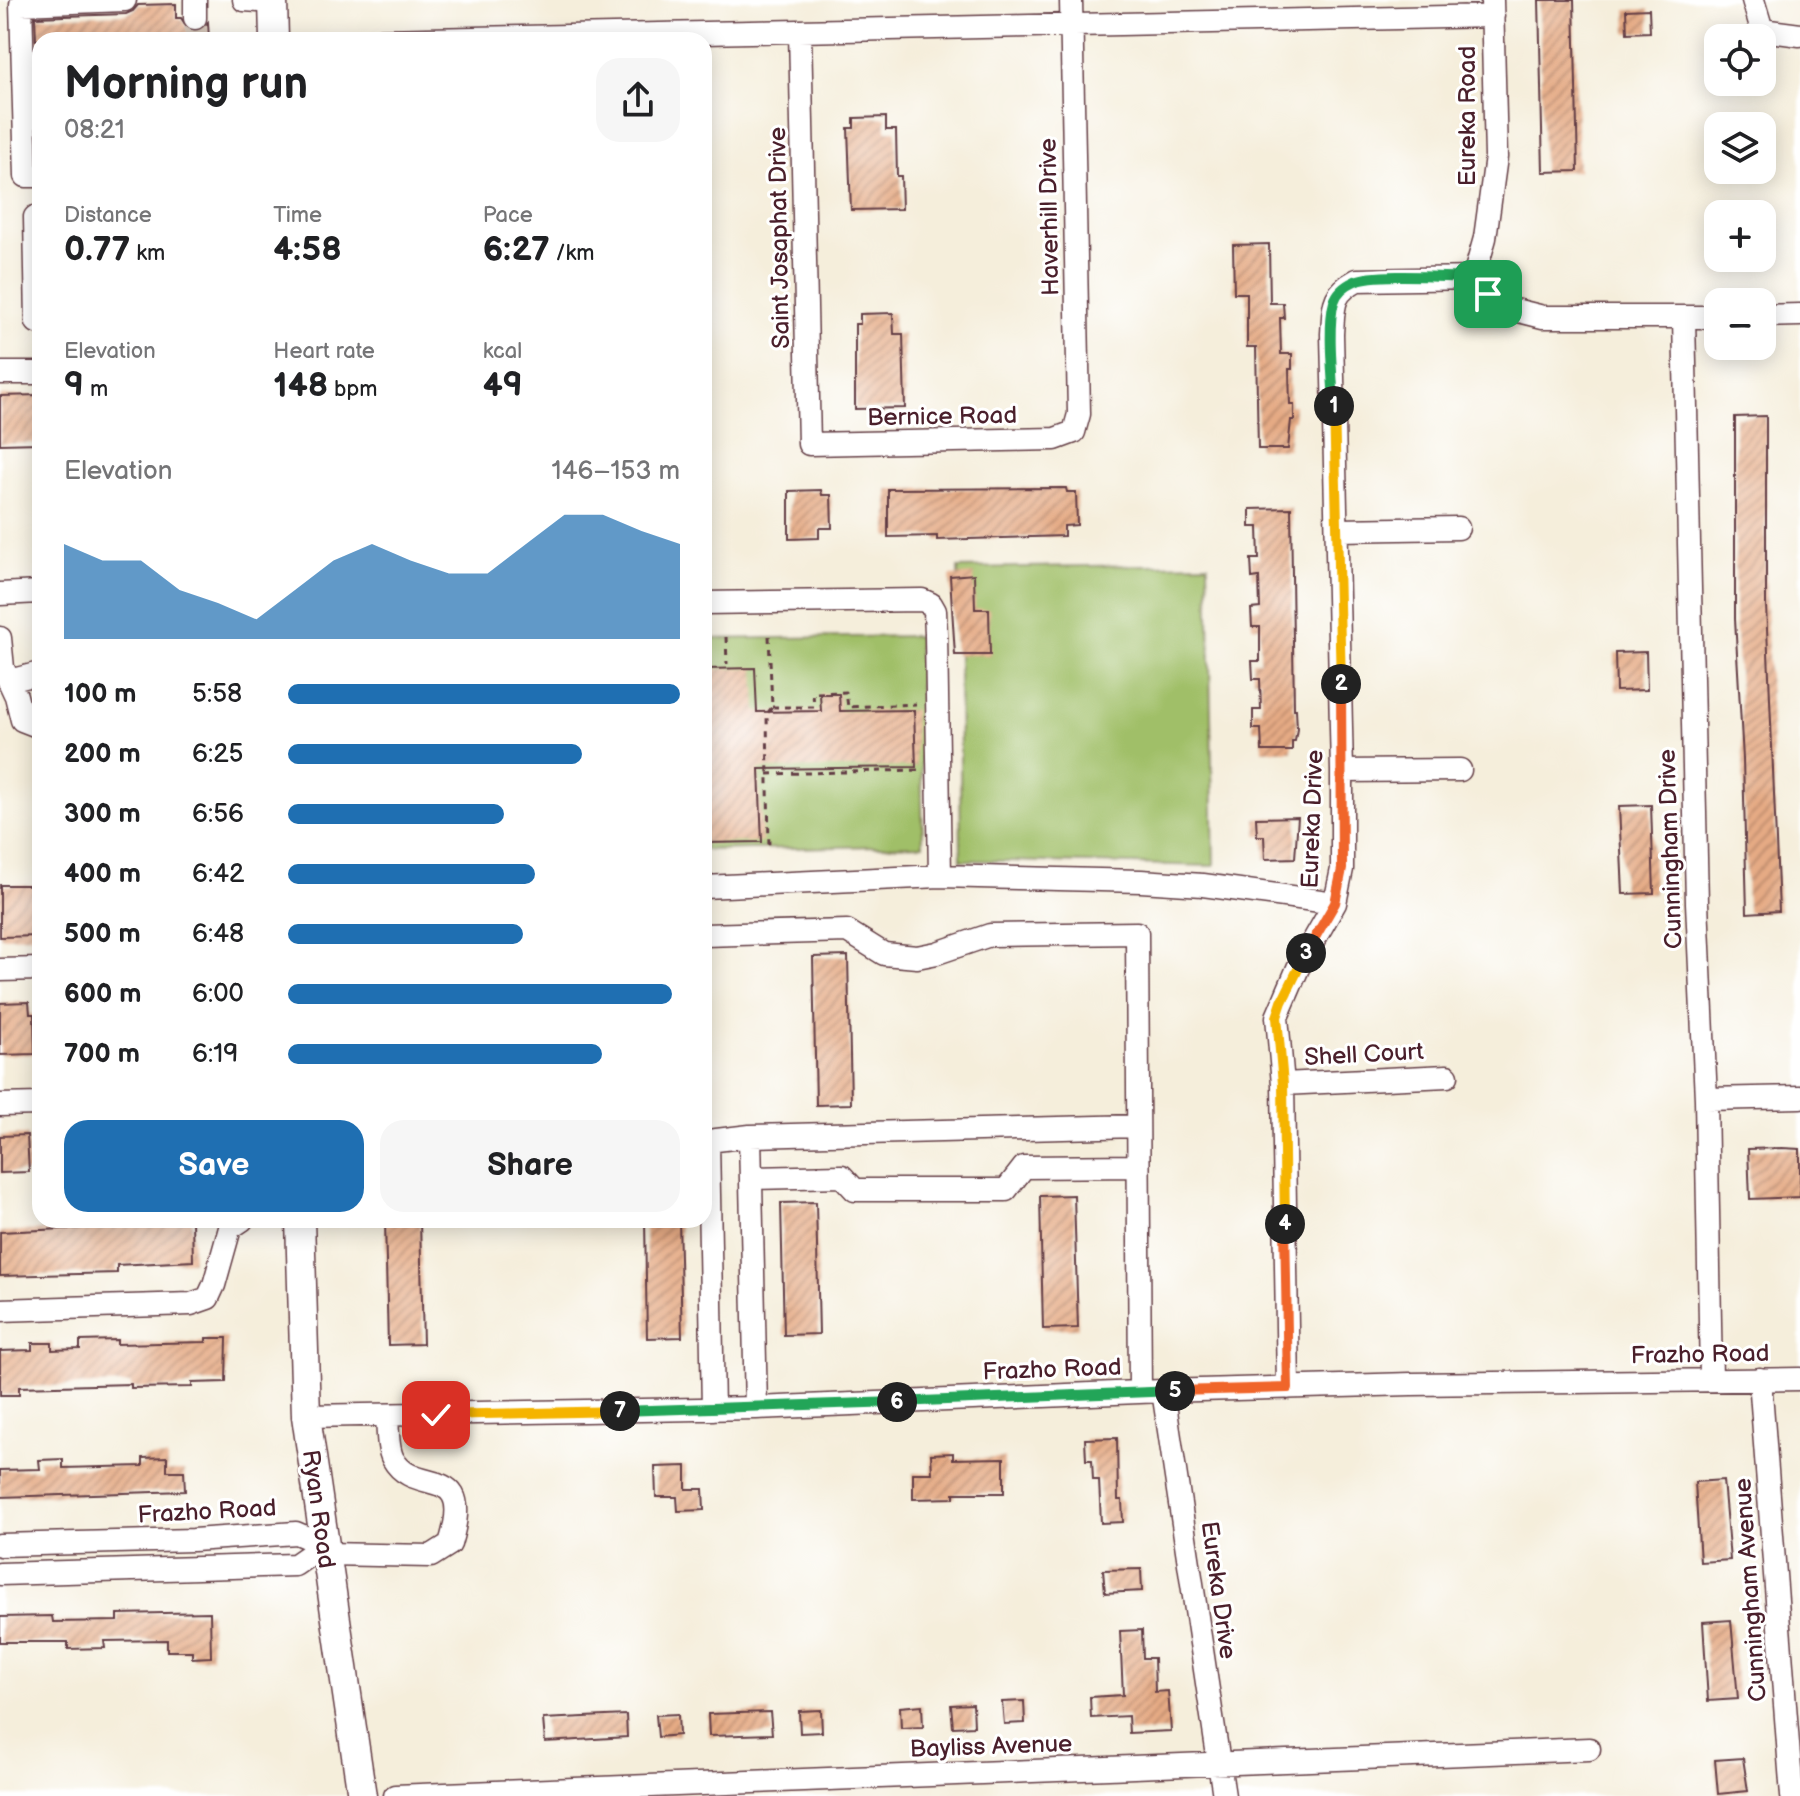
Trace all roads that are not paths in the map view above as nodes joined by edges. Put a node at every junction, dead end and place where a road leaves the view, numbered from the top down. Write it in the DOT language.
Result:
graph roads {
  1 [pos="125,0"];
  2 [pos="244,0"];
  3 [pos="1071,0"];
  4 [pos="1753,0"];
  5 [pos="273,1"];
  6 [pos="1493,8"];
  7 [pos="1072,24"];
  8 [pos="800,31"];
  9 [pos="274,32"];
  10 [pos="712,34"];
  11 [pos="1800,35"];
  12 [pos="32,176"];
  13 [pos="1478,278"];
  14 [pos="1800,315"];
  15 [pos="1776,316"];
  16 [pos="1704,317"];
  17 [pos="1684,318"];
  18 [pos="0,373"];
  19 [pos="32,373"];
  20 [pos="1074,432"];
  21 [pos="809,444"];
  22 [pos="1458,528"];
  23 [pos="1338,530"];
  24 [pos="32,592"];
  25 [pos="0,594"];
  26 [pos="712,603"];
  27 [pos="0,638"];
  28 [pos="32,675"];
  29 [pos="9,681"];
  30 [pos="32,724"];
  31 [pos="1460,770"];
  32 [pos="1342,771"];
  33 [pos="940,876"];
  34 [pos="712,887"];
  35 [pos="1335,903"];
  36 [pos="712,935"];
  37 [pos="32,969"];
  38 [pos="0,970"];
  39 [pos="1447,1076"];
  40 [pos="1283,1084"];
  41 [pos="1800,1097"];
  42 [pos="1706,1099"];
  43 [pos="32,1104"];
  44 [pos="0,1105"];
  45 [pos="1138,1126"];
  46 [pos="750,1136"];
  47 [pos="712,1140"];
  48 [pos="1138,1166"];
  49 [pos="751,1178"];
  50 [pos="230,1228"];
  51 [pos="300,1228"];
  52 [pos="708,1228"];
  53 [pos="0,1310"];
  54 [pos="1711,1379"];
  55 [pos="1760,1379"];
  56 [pos="1800,1379"];
  57 [pos="1288,1388"];
  58 [pos="1152,1391"];
  59 [pos="756,1408"];
  60 [pos="713,1409"];
  61 [pos="387,1415"];
  62 [pos="306,1416"];
  63 [pos="0,1545"];
  64 [pos="324,1550"];
  65 [pos="0,1574"];
  66 [pos="1589,1749"];
  67 [pos="1218,1763"];
  68 [pos="362,1796"];
  69 [pos="395,1796"];
  70 [pos="1224,1796"];
  71 [pos="1792,1796"];
  1 -- 12 [label="street"];
  2 -- 5 [label="street"];
  3 -- 7 [label="street, Haverhill Drive"];
  4 -- 11 [label="street"];
  5 -- 9 [label="main road"];
  6 -- 7 [label="street"];
  6 -- 13 [label="street, Eureka Road"];
  7 -- 8 [label="street"];
  7 -- 20 [label="street, Haverhill Drive"];
  8 -- 10 [label="street"];
  8 -- 21 [label="street, Saint Josaphat Drive"];
  13 -- 17 [label="street"];
  13 -- 23 [label="street, Eureka Drive"];
  14 -- 15 [label="street"];
  16 -- 17 [label="street"];
  17 -- 42 [label="street, Cunningham Drive"];
  18 -- 19 [label="street"];
  20 -- 21 [label="street, Bernice Road"];
  22 -- 23 [label="street"];
  23 -- 32 [label="street, Eureka Drive"];
  24 -- 25 [label="street"];
  26 -- 33 [label="street"];
  27 -- 29 [label="street"];
  28 -- 29 [label="street"];
  29 -- 30 [label="street"];
  31 -- 32 [label="street"];
  32 -- 35 [label="street, Eureka Drive"];
  33 -- 34 [label="street"];
  33 -- 35 [label="street"];
  35 -- 40 [label="street, Eureka Drive"];
  36 -- 45 [label="street, Eureka Drive"];
  37 -- 38 [label="street"];
  39 -- 40 [label="street, Shell Court"];
  40 -- 57 [label="street, Eureka Drive"];
  41 -- 42 [label="street"];
  42 -- 54 [label="street, Cunningham Drive"];
  43 -- 44 [label="street"];
  45 -- 46 [label="street"];
  45 -- 48 [label="street, Eureka Drive"];
  46 -- 47 [label="street"];
  46 -- 49 [label="street"];
  48 -- 49 [label="street"];
  48 -- 58 [label="street, Eureka Drive"];
  49 -- 59 [label="street"];
  50 -- 53 [label="street"];
  51 -- 62 [label="main road, Ryan Road"];
  52 -- 60 [label="street"];
  54 -- 55 [label="street, Frazho Road"];
  54 -- 57 [label="street, Frazho Road"];
  55 -- 56 [label="street, Frazho Road"];
  55 -- 71 [label="street, Cunningham Avenue"];
  57 -- 58 [label="street, Frazho Road"];
  58 -- 59 [label="street, Frazho Road"];
  58 -- 67 [label="street, Eureka Drive"];
  59 -- 60 [label="street, Frazho Road"];
  60 -- 61 [label="street, Frazho Road"];
  61 -- 62 [label="street, Frazho Road"];
  61 -- 64 [label="street, Frazho Road"];
  62 -- 64 [label="main road, Ryan Road"];
  63 -- 64 [label="street, Frazho Road"];
  64 -- 65 [label="street"];
  64 -- 68 [label="main road, Ryan Road"];
  66 -- 67 [label="street, Bayliss Avenue"];
  67 -- 69 [label="street, Bayliss Avenue"];
  67 -- 70 [label="street, Eureka Drive"];
}
